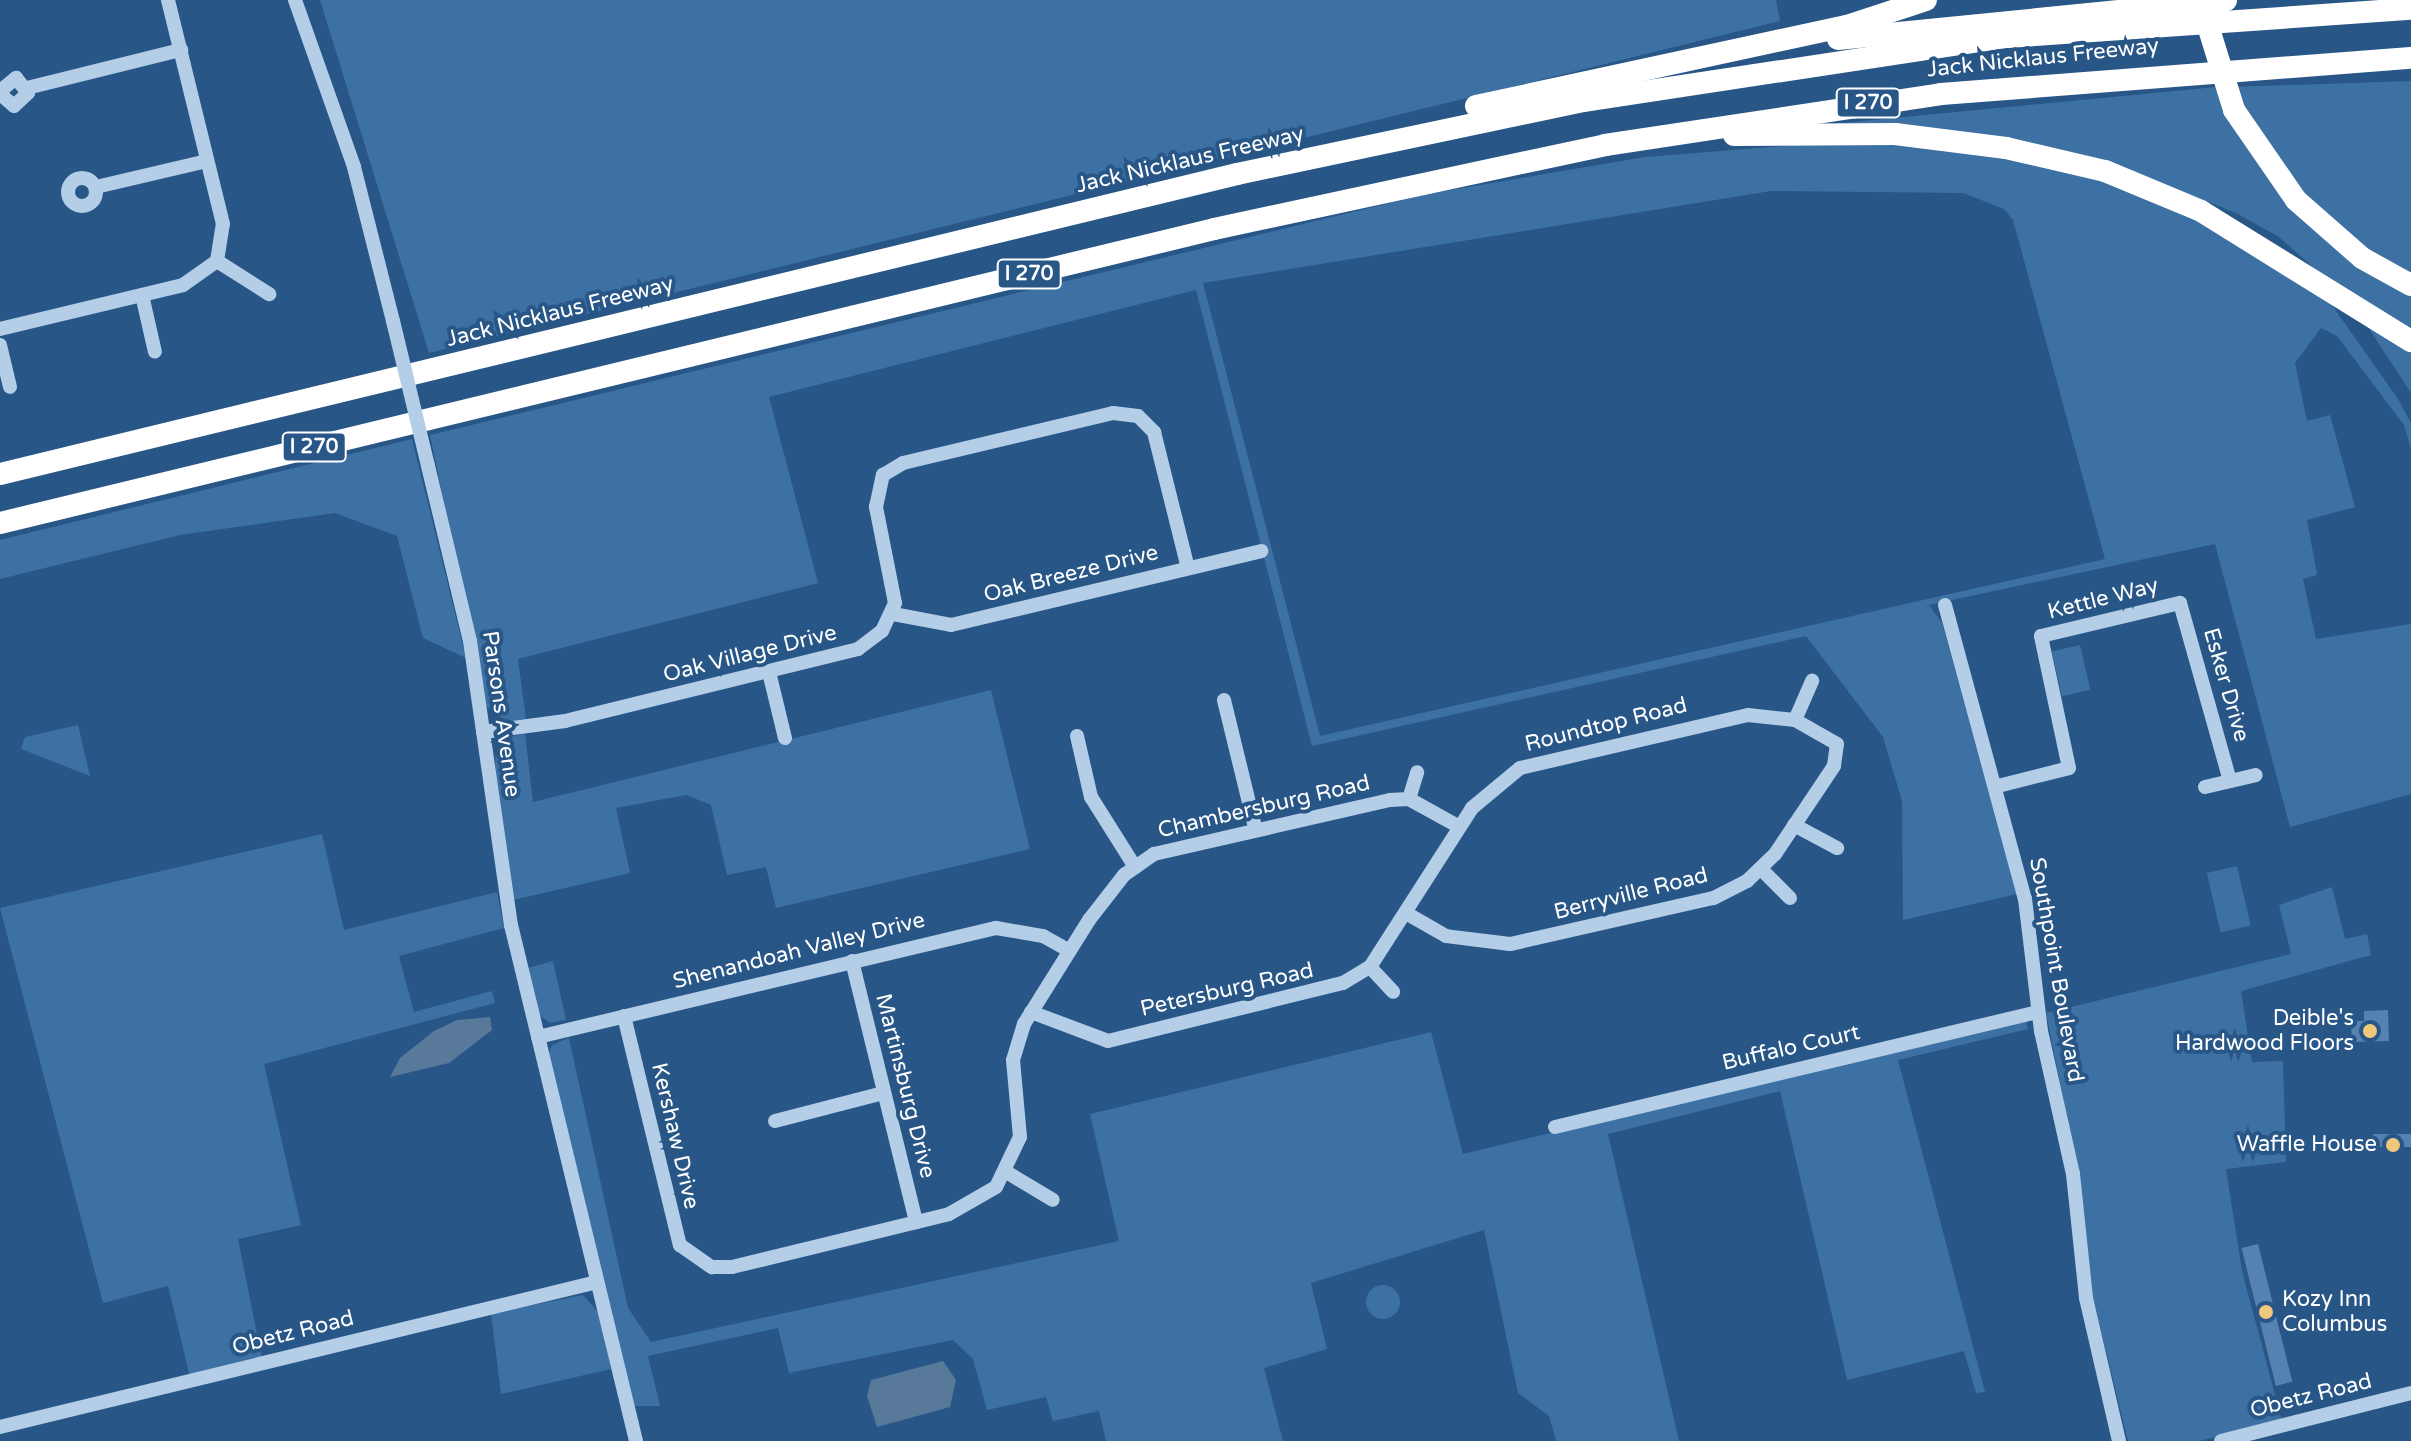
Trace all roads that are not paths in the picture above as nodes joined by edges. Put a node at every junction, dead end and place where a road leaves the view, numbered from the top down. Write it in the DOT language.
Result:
graph roads {
  1 [pos="168,0"];
  2 [pos="295,0"];
  3 [pos="1926,0"];
  4 [pos="2200,0"];
  5 [pos="2226,0"];
  6 [pos="2411,9"];
  7 [pos="181,50"];
  8 [pos="2411,58"];
  9 [pos="1611,77"];
  10 [pos="0,93"];
  11 [pos="1605,145"];
  12 [pos="207,161"];
  13 [pos="1237,174"];
  14 [pos="96,187"];
  15 [pos="217,261"];
  16 [pos="2411,285"];
  17 [pos="269,294"];
  18 [pos="142,295"];
  19 [pos="0,329"];
  20 [pos="2411,341"];
  21 [pos="0,345"];
  22 [pos="155,352"];
  23 [pos="10,387"];
  24 [pos="0,474"];
  25 [pos="0,523"];
  26 [pos="1261,551"];
  27 [pos="1188,568"];
  28 [pos="2180,603"];
  29 [pos="1945,605"];
  30 [pos="893,614"];
  31 [pos="769,672"];
  32 [pos="1812,681"];
  33 [pos="1224,700"];
  34 [pos="1795,720"];
  35 [pos="483,732"];
  36 [pos="1077,736"];
  37 [pos="785,738"];
  38 [pos="1834,740"];
  39 [pos="1417,772"];
  40 [pos="2256,775"];
  41 [pos="2230,781"];
  42 [pos="1998,786"];
  43 [pos="2205,787"];
  44 [pos="1409,799"];
  45 [pos="1794,825"];
  46 [pos="1458,826"];
  47 [pos="1255,827"];
  48 [pos="1837,848"];
  49 [pos="1135,867"];
  50 [pos="1761,869"];
  51 [pos="1790,898"];
  52 [pos="1406,913"];
  53 [pos="1068,950"];
  54 [pos="852,961"];
  55 [pos="1370,967"];
  56 [pos="1393,992"];
  57 [pos="1031,1012"];
  58 [pos="2037,1012"];
  59 [pos="624,1016"];
  60 [pos="538,1037"];
  61 [pos="883,1093"];
  62 [pos="775,1121"];
  63 [pos="1555,1127"];
  64 [pos="1008,1173"];
  65 [pos="1053,1200"];
  66 [pos="916,1222"];
  67 [pos="597,1282"];
  68 [pos="2411,1393"];
  69 [pos="0,1427"];
  70 [pos="636,1441"];
  71 [pos="2119,1441"];
  72 [pos="2221,1441"];
  1 -- 7 [label="street"];
  2 -- 35 [label="street, Parsons Avenue, bridge"];
  3 -- 9 [label="highway"];
  4 -- 16 [label="highway, bridge"];
  5 -- 9 [label="highway"];
  6 -- 13 [label="highway, Jack Nicklaus Freeway / I 270"];
  7 -- 10 [label="street"];
  7 -- 12 [label="street"];
  8 -- 11 [label="highway, Jack Nicklaus Freeway / I 270"];
  9 -- 13 [label="highway"];
  11 -- 20 [label="highway"];
  11 -- 25 [label="highway, Jack Nicklaus Freeway / I 270"];
  12 -- 14 [label="street"];
  12 -- 15 [label="street"];
  13 -- 24 [label="highway, Jack Nicklaus Freeway / I 270"];
  15 -- 17 [label="street"];
  15 -- 18 [label="street"];
  18 -- 19 [label="street"];
  18 -- 22 [label="street"];
  21 -- 23 [label="street"];
  26 -- 27 [label="street, Oak Breeze Drive"];
  27 -- 30 [label="street, Oak Breeze Drive"];
  27 -- 30 [label="street"];
  28 -- 41 [label="street, Esker Drive"];
  28 -- 42 [label="street, Kettle Way"];
  29 -- 42 [label="street, Southpoint Boulevard"];
  30 -- 31 [label="street, Oak Village Drive"];
  31 -- 35 [label="street, Oak Village Drive"];
  31 -- 37 [label="street"];
  32 -- 34 [label="street"];
  33 -- 47 [label="street"];
  34 -- 38 [label="street, Roundtop Road"];
  34 -- 46 [label="street, Roundtop Road"];
  35 -- 60 [label="street, Parsons Avenue"];
  36 -- 49 [label="street"];
  38 -- 45 [label="street, Berryville Road"];
  39 -- 44 [label="street"];
  40 -- 41 [label="street"];
  41 -- 43 [label="street"];
  42 -- 58 [label="street, Southpoint Boulevard"];
  44 -- 46 [label="street"];
  44 -- 47 [label="street, Chambersburg Road"];
  45 -- 48 [label="street"];
  45 -- 50 [label="street, Berryville Road"];
  46 -- 52 [label="street, Roundtop Road"];
  47 -- 49 [label="street, Chambersburg Road"];
  49 -- 53 [label="street, Chambersburg Road"];
  50 -- 51 [label="street"];
  50 -- 52 [label="street, Berryville Road"];
  52 -- 55 [label="street"];
  53 -- 54 [label="street, Shenandoah Valley Drive"];
  53 -- 57 [label="street, Chambersburg Road"];
  54 -- 59 [label="street, Shenandoah Valley Drive"];
  54 -- 61 [label="street, Martinsburg Drive"];
  55 -- 56 [label="street"];
  55 -- 57 [label="street, Petersburg Road"];
  57 -- 64 [label="street, Chambersburg Road"];
  58 -- 63 [label="street, Buffalo Court"];
  58 -- 71 [label="street, Southpoint Boulevard"];
  59 -- 60 [label="street, Shenandoah Valley Drive"];
  59 -- 66 [label="street, Kershaw Drive"];
  60 -- 67 [label="street, Parsons Avenue"];
  61 -- 62 [label="street"];
  61 -- 66 [label="street, Martinsburg Drive"];
  64 -- 65 [label="street"];
  64 -- 66 [label="street"];
  67 -- 69 [label="street, Obetz Road"];
  67 -- 70 [label="street, Parsons Avenue"];
  68 -- 72 [label="street, Obetz Road"];
}
